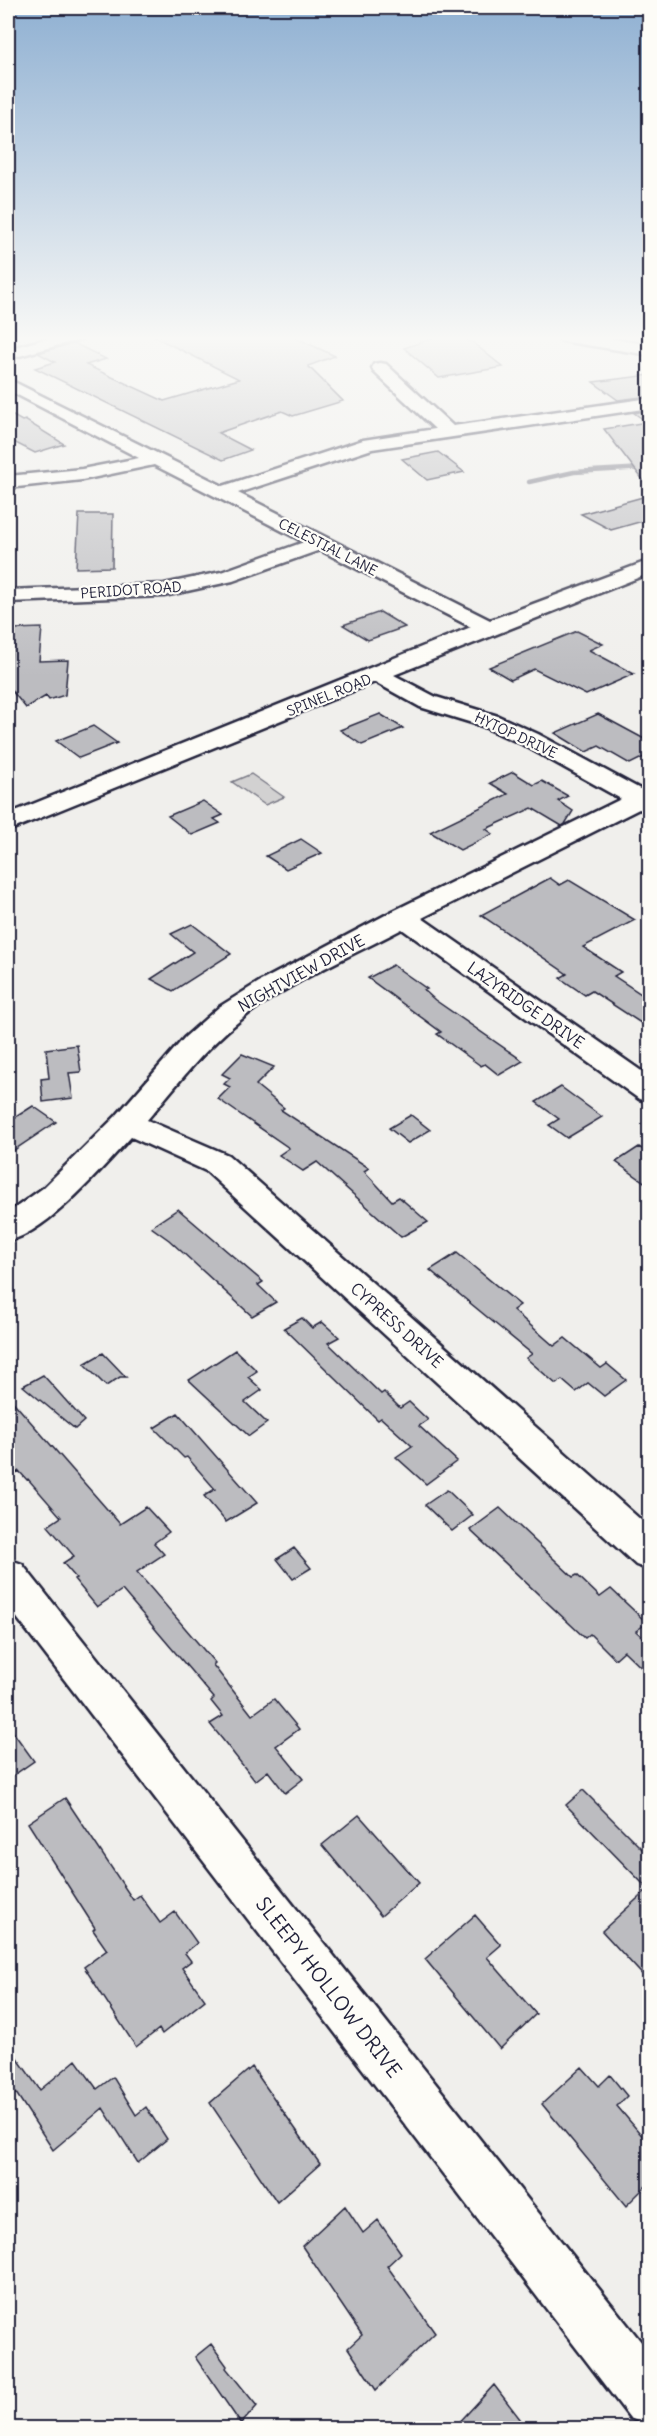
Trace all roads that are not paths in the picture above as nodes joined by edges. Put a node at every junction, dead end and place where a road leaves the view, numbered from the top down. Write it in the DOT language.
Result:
graph roads {
  1 [pos="138,450"];
  2 [pos="352,450"];
  3 [pos="156,459"];
  4 [pos="8,482"];
  5 [pos="223,492"];
  6 [pos="320,543"];
  7 [pos="650,566"];
  8 [pos="8,596"];
  9 [pos="489,628"];
  10 [pos="378,675"];
  11 [pos="646,800"];
  12 [pos="8,823"];
  13 [pos="403,917"];
  14 [pos="650,1092"];
  15 [pos="127,1123"];
  16 [pos="8,1229"];
  17 [pos="650,1553"];
  18 [pos="8,1576"];
  19 [pos="650,2398"];
  1 -- 3 [label="street, CELESTIAL LANE"];
  2 -- 5 [label="street"];
  3 -- 4 [label="street"];
  3 -- 5 [label="street, CELESTIAL LANE"];
  5 -- 6 [label="street, CELESTIAL LANE"];
  6 -- 8 [label="street, PERIDOT ROAD"];
  6 -- 9 [label="street, CELESTIAL LANE"];
  7 -- 9 [label="street, SPINEL ROAD"];
  9 -- 10 [label="street, SPINEL ROAD"];
  10 -- 11 [label="street, HYTOP DRIVE"];
  10 -- 12 [label="street, SPINEL ROAD"];
  11 -- 13 [label="street, NIGHTVIEW DRIVE"];
  13 -- 14 [label="street, LAZYRIDGE DRIVE"];
  13 -- 15 [label="street, NIGHTVIEW DRIVE"];
  15 -- 16 [label="street, NIGHTVIEW DRIVE"];
  15 -- 17 [label="street, CYPRESS DRIVE"];
  18 -- 19 [label="street, SLEEPY HOLLOW DRIVE"];
}
